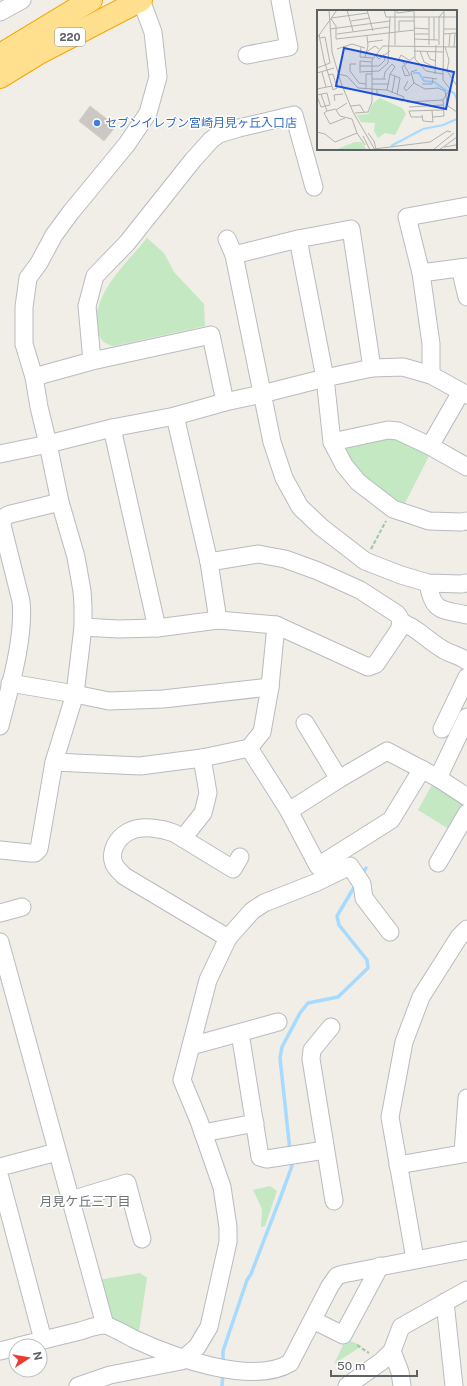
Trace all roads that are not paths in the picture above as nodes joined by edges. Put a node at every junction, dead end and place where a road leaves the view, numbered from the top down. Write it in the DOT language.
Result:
graph roads {
  1 [pos="22,0"];
  2 [pos="91,0"];
  3 [pos="141,0"];
  4 [pos="280,0"];
  5 [pos="0,12"];
  6 [pos="0,54"];
  7 [pos="248,55"];
  8 [pos="0,77"];
  9 [pos="314,187"];
  10 [pos="467,206"];
  11 [pos="226,239"];
  12 [pos="298,239"];
  13 [pos="234,255"];
  14 [pos="463,268"];
  15 [pos="421,273"];
  16 [pos="467,297"];
  17 [pos="92,361"];
  18 [pos="372,368"];
  19 [pos="431,375"];
  20 [pos="34,377"];
  21 [pos="325,378"];
  22 [pos="464,393"];
  23 [pos="262,394"];
  24 [pos="225,402"];
  25 [pos="175,416"];
  26 [pos="112,428"];
  27 [pos="332,442"];
  28 [pos="48,444"];
  29 [pos="430,446"];
  30 [pos="0,454"];
  31 [pos="467,467"];
  32 [pos="60,502"];
  33 [pos="467,520"];
  34 [pos="209,562"];
  35 [pos="428,583"];
  36 [pos="467,583"];
  37 [pos="467,615"];
  38 [pos="218,620"];
  39 [pos="401,622"];
  40 [pos="276,625"];
  41 [pos="83,627"];
  42 [pos="157,628"];
  43 [pos="467,661"];
  44 [pos="467,677"];
  45 [pos="10,683"];
  46 [pos="270,687"];
  47 [pos="75,694"];
  48 [pos="467,718"];
  49 [pos="305,723"];
  50 [pos="0,726"];
  51 [pos="442,729"];
  52 [pos="249,748"];
  53 [pos="202,758"];
  54 [pos="54,762"];
  55 [pos="422,769"];
  56 [pos="438,778"];
  57 [pos="339,779"];
  58 [pos="467,797"];
  59 [pos="289,811"];
  60 [pos="467,813"];
  61 [pos="183,838"];
  62 [pos="0,850"];
  63 [pos="240,857"];
  64 [pos="438,863"];
  65 [pos="22,908"];
  66 [pos="0,913"];
  67 [pos="467,929"];
  68 [pos="390,932"];
  69 [pos="228,938"];
  70 [pos="0,942"];
  71 [pos="6,984"];
  72 [pos="278,1022"];
  73 [pos="331,1026"];
  74 [pos="240,1033"];
  75 [pos="191,1046"];
  76 [pos="467,1098"];
  77 [pos="255,1124"];
  78 [pos="203,1133"];
  79 [pos="325,1150"];
  80 [pos="57,1152"];
  81 [pos="465,1153"];
  82 [pos="398,1165"];
  83 [pos="0,1167"];
  84 [pos="0,1178"];
  85 [pos="71,1200"];
  86 [pos="334,1201"];
  87 [pos="142,1239"];
  88 [pos="467,1250"];
  89 [pos="415,1259"];
  90 [pos="380,1266"];
  91 [pos="467,1290"];
  92 [pos="445,1302"];
  93 [pos="312,1320"];
  94 [pos="105,1324"];
  95 [pos="42,1338"];
  96 [pos="48,1339"];
  97 [pos="392,1351"];
  98 [pos="181,1361"];
  99 [pos="78,1386"];
  100 [pos="347,1386"];
  101 [pos="402,1386"];
  102 [pos="454,1386"];
  1 -- 5 [label="street"];
  2 -- 6 [label="highway, 220"];
  3 -- 8 [label="highway, 220"];
  3 -- 20 [label="street"];
  4 -- 7 [label="street"];
  9 -- 17 [label="street"];
  10 -- 15 [label="street"];
  11 -- 13 [label="street"];
  12 -- 13 [label="street"];
  12 -- 18 [label="street"];
  12 -- 21 [label="street"];
  13 -- 23 [label="street"];
  14 -- 15 [label="street"];
  14 -- 16 [label="street"];
  15 -- 19 [label="street"];
  17 -- 20 [label="street"];
  17 -- 24 [label="street"];
  18 -- 19 [label="street"];
  18 -- 21 [label="street"];
  19 -- 22 [label="street"];
  20 -- 28 [label="street"];
  21 -- 23 [label="street"];
  21 -- 27 [label="street"];
  22 -- 29 [label="street"];
  23 -- 24 [label="street"];
  23 -- 35 [label="street"];
  24 -- 25 [label="street"];
  25 -- 26 [label="street"];
  25 -- 34 [label="street"];
  26 -- 28 [label="street"];
  26 -- 42 [label="street"];
  27 -- 29 [label="street"];
  27 -- 33 [label="street"];
  28 -- 30 [label="street"];
  28 -- 32 [label="street"];
  29 -- 31 [label="street"];
  32 -- 41 [label="street"];
  32 -- 45 [label="street"];
  34 -- 38 [label="street"];
  34 -- 39 [label="street"];
  35 -- 36 [label="street"];
  35 -- 37 [label="street"];
  38 -- 40 [label="street"];
  38 -- 42 [label="street"];
  39 -- 40 [label="street"];
  39 -- 43 [label="street"];
  40 -- 46 [label="street"];
  41 -- 42 [label="street"];
  41 -- 47 [label="street"];
  44 -- 51 [label="street"];
  45 -- 47 [label="street"];
  45 -- 50 [label="street"];
  46 -- 47 [label="street"];
  46 -- 52 [label="street"];
  47 -- 54 [label="street"];
  48 -- 56 [label="street"];
  49 -- 57 [label="street"];
  52 -- 53 [label="street"];
  52 -- 59 [label="street"];
  53 -- 54 [label="street"];
  53 -- 61 [label="street"];
  54 -- 62 [label="street"];
  55 -- 56 [label="street"];
  55 -- 57 [label="street"];
  55 -- 59 [label="street"];
  56 -- 58 [label="street"];
  57 -- 59 [label="street"];
  60 -- 64 [label="street"];
  61 -- 63 [label="street"];
  61 -- 69 [label="street"];
  65 -- 66 [label="street"];
  67 -- 82 [label="street"];
  68 -- 69 [label="street"];
  69 -- 75 [label="street"];
  70 -- 71 [label="street"];
  71 -- 80 [label="street"];
  72 -- 74 [label="street"];
  73 -- 79 [label="street"];
  74 -- 75 [label="street"];
  74 -- 77 [label="street"];
  75 -- 78 [label="street"];
  76 -- 81 [label="street"];
  77 -- 78 [label="street"];
  77 -- 79 [label="street"];
  78 -- 98 [label="street"];
  79 -- 86 [label="street"];
  80 -- 83 [label="street"];
  80 -- 85 [label="street"];
  81 -- 82 [label="street"];
  82 -- 89 [label="street"];
  84 -- 95 [label="street"];
  85 -- 87 [label="street"];
  85 -- 94 [label="street"];
  88 -- 89 [label="street"];
  89 -- 90 [label="street"];
  90 -- 93 [label="street"];
  90 -- 93 [label="street"];
  91 -- 92 [label="street"];
  92 -- 97 [label="street"];
  92 -- 102 [label="street"];
  93 -- 98 [label="street"];
  94 -- 96 [label="street"];
  94 -- 98 [label="street"];
  97 -- 100 [label="street"];
  97 -- 101 [label="street"];
  98 -- 99 [label="street"];
}
